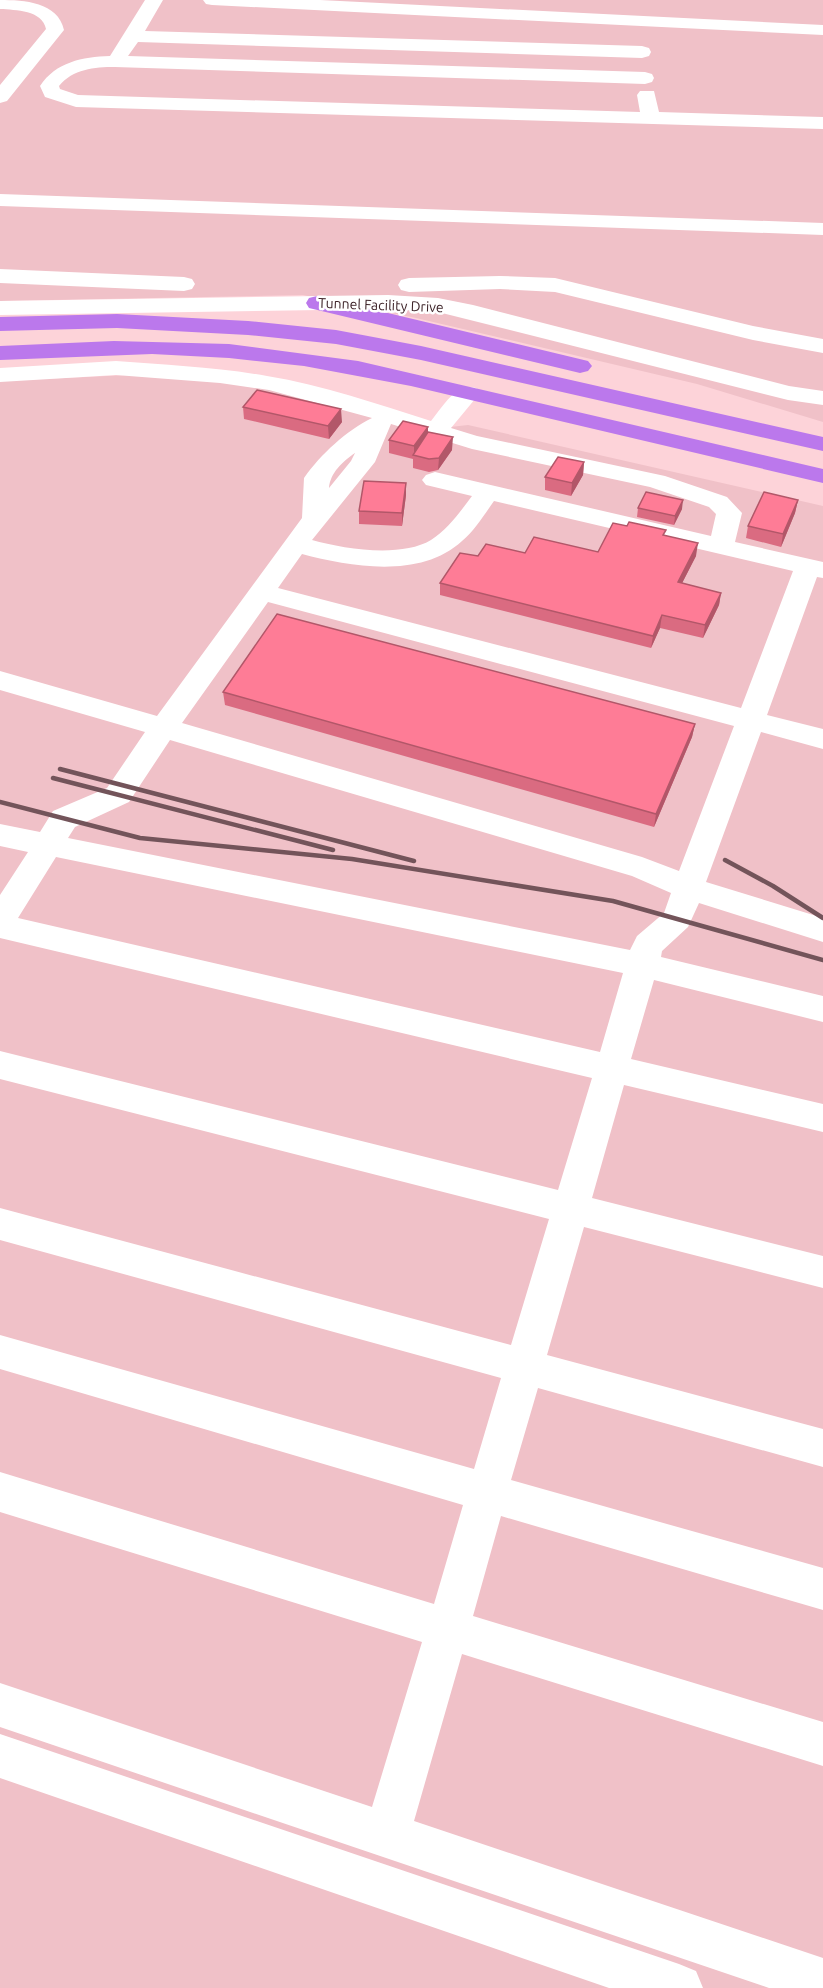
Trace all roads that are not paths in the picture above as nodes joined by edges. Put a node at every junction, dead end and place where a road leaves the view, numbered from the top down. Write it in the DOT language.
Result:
graph roads {
  1 [pos="154,0"];
  2 [pos="212,0"];
  3 [pos="242,1"];
  4 [pos="0,4"];
  5 [pos="639,21"];
  6 [pos="823,30"];
  7 [pos="133,36"];
  8 [pos="642,52"];
  9 [pos="115,61"];
  10 [pos="645,78"];
  11 [pos="0,97"];
  12 [pos="650,118"];
  13 [pos="823,123"];
  14 [pos="0,200"];
  15 [pos="823,229"];
  16 [pos="0,276"];
  17 [pos="317,303"];
  18 [pos="0,308"];
  19 [pos="117,321"];
  20 [pos="514,322"];
  21 [pos="0,324"];
  22 [pos="443,334"];
  23 [pos="494,344"];
  24 [pos="823,346"];
  25 [pos="0,353"];
  26 [pos="140,369"];
  27 [pos="0,375"];
  28 [pos="596,392"];
  29 [pos="468,393"];
  30 [pos="823,398"];
  31 [pos="383,419"];
  32 [pos="437,429"];
  33 [pos="823,429"];
  34 [pos="823,436"];
  35 [pos="823,444"];
  36 [pos="823,476"];
  37 [pos="435,480"];
  38 [pos="488,492"];
  39 [pos="315,518"];
  40 [pos="296,544"];
  41 [pos="721,546"];
  42 [pos="815,568"];
  43 [pos="261,592"];
  44 [pos="0,680"];
  45 [pos="750,720"];
  46 [pos="164,727"];
  47 [pos="823,739"];
  48 [pos="0,835"];
  49 [pos="46,846"];
  50 [pos="688,888"];
  51 [pos="0,921"];
  52 [pos="0,926"];
  53 [pos="823,930"];
  54 [pos="643,965"];
  55 [pos="823,1009"];
  56 [pos="0,1065"];
  57 [pos="612,1068"];
  58 [pos="823,1118"];
  59 [pos="571,1208"];
  60 [pos="0,1224"];
  61 [pos="823,1272"];
  62 [pos="0,1352"];
  63 [pos="525,1368"];
  64 [pos="823,1448"];
  65 [pos="0,1492"];
  66 [pos="488,1493"];
  67 [pos="823,1589"];
  68 [pos="448,1628"];
  69 [pos="0,1705"];
  70 [pos="823,1744"];
  71 [pos="0,1756"];
  72 [pos="387,1835"];
  73 [pos="823,1982"];
  74 [pos="679,1988"];
  1 -- 7 [label="street"];
  2 -- 3 [label="street"];
  3 -- 5 [label="street"];
  4 -- 11 [label="street"];
  5 -- 6 [label="street"];
  5 -- 8 [label="street"];
  7 -- 8 [label="street"];
  7 -- 9 [label="street"];
  8 -- 10 [label="street"];
  9 -- 10 [label="street"];
  9 -- 12 [label="street"];
  10 -- 12 [label="street"];
  12 -- 13 [label="street"];
  14 -- 15 [label="street"];
  16 -- 24 [label="street"];
  17 -- 18 [label="street, Tunnel Facility Drive"];
  17 -- 20 [label="street, Tunnel Facility Drive"];
  17 -- 22 [label="highway"];
  19 -- 21 [label="highway"];
  19 -- 22 [label="highway"];
  19 -- 28 [label="highway"];
  20 -- 23 [label="highway"];
  20 -- 30 [label="street, Tunnel Facility Drive"];
  22 -- 23 [label="highway"];
  23 -- 33 [label="highway"];
  25 -- 29 [label="highway"];
  26 -- 27 [label="street"];
  26 -- 29 [label="highway"];
  26 -- 31 [label="street"];
  28 -- 34 [label="highway"];
  28 -- 35 [label="highway"];
  29 -- 32 [label="street"];
  29 -- 36 [label="highway"];
  31 -- 32 [label="street"];
  31 -- 39 [label="street"];
  31 -- 39 [label="street"];
  32 -- 41 [label="street"];
  37 -- 38 [label="street"];
  38 -- 40 [label="street"];
  38 -- 41 [label="street"];
  39 -- 40 [label="street"];
  40 -- 43 [label="street"];
  41 -- 42 [label="street"];
  42 -- 45 [label="street"];
  43 -- 45 [label="street"];
  43 -- 46 [label="street"];
  44 -- 46 [label="street"];
  45 -- 47 [label="street"];
  45 -- 50 [label="street"];
  46 -- 49 [label="street"];
  46 -- 50 [label="street"];
  48 -- 49 [label="street"];
  49 -- 51 [label="street"];
  49 -- 54 [label="street"];
  50 -- 53 [label="street"];
  50 -- 54 [label="street"];
  52 -- 57 [label="street"];
  54 -- 55 [label="street"];
  54 -- 57 [label="street"];
  56 -- 59 [label="street"];
  57 -- 58 [label="street"];
  57 -- 59 [label="street"];
  59 -- 61 [label="street"];
  59 -- 63 [label="street"];
  60 -- 63 [label="street"];
  62 -- 66 [label="street"];
  63 -- 64 [label="street"];
  63 -- 66 [label="street"];
  65 -- 68 [label="street"];
  66 -- 67 [label="street"];
  66 -- 68 [label="street"];
  68 -- 70 [label="street"];
  68 -- 72 [label="street"];
  69 -- 72 [label="street"];
  71 -- 74 [label="street"];
  72 -- 73 [label="street"];
}
